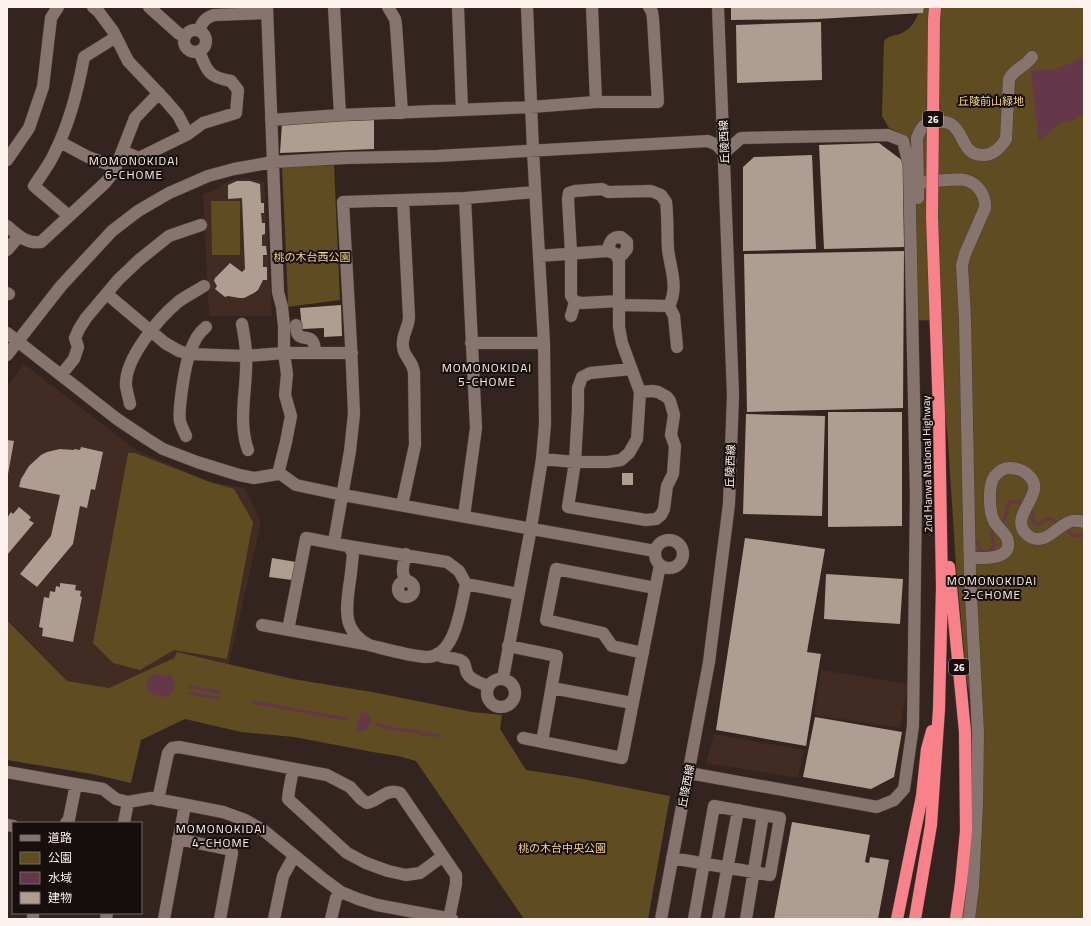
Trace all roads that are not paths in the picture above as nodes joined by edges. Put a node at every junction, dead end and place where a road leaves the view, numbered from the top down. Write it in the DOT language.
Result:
graph roads {
  1 [pos="58,7"];
  2 [pos="93,7"];
  3 [pos="149,7"];
  4 [pos="334,7"];
  5 [pos="388,7"];
  6 [pos="458,7"];
  7 [pos="527,7"];
  8 [pos="592,7"];
  9 [pos="648,7"];
  10 [pos="718,7"];
  11 [pos="935,7"];
  12 [pos="267,10"];
  13 [pos="199,31"];
  14 [pos="116,37"];
  15 [pos="185,37"];
  16 [pos="199,51"];
  17 [pos="1032,57"];
  18 [pos="159,93"];
  19 [pos="596,102"];
  20 [pos="531,107"];
  21 [pos="462,110"];
  22 [pos="402,113"];
  23 [pos="340,115"];
  24 [pos="271,120"];
  25 [pos="188,134"];
  26 [pos="60,142"];
  27 [pos="122,151"];
  28 [pos="533,151"];
  29 [pos="724,153"];
  30 [pos="7,160"];
  31 [pos="273,162"];
  32 [pos="116,167"];
  33 [pos="918,183"];
  34 [pos="535,192"];
  35 [pos="465,198"];
  36 [pos="403,200"];
  37 [pos="69,216"];
  38 [pos="201,225"];
  39 [pos="7,226"];
  40 [pos="19,236"];
  41 [pos="7,250"];
  42 [pos="571,253"];
  43 [pos="539,256"];
  44 [pos="204,286"];
  45 [pos="107,294"];
  46 [pos="575,302"];
  47 [pos="619,303"];
  48 [pos="669,306"];
  49 [pos="912,312"];
  50 [pos="571,316"];
  51 [pos="242,324"];
  52 [pos="296,325"];
  53 [pos="206,327"];
  54 [pos="150,330"];
  55 [pos="7,332"];
  56 [pos="18,341"];
  57 [pos="472,343"];
  58 [pos="544,343"];
  59 [pos="677,347"];
  60 [pos="284,353"];
  61 [pos="315,353"];
  62 [pos="352,353"];
  63 [pos="189,354"];
  64 [pos="7,355"];
  65 [pos="246,356"];
  66 [pos="632,369"];
  67 [pos="61,375"];
  68 [pos="640,392"];
  69 [pos="130,404"];
  70 [pos="939,414"];
  71 [pos="186,436"];
  72 [pos="248,450"];
  73 [pos="542,459"];
  74 [pos="575,462"];
  75 [pos="278,474"];
  76 [pos="343,494"];
  77 [pos="402,505"];
  78 [pos="464,516"];
  79 [pos="1084,522"];
  80 [pos="531,528"];
  81 [pos="334,542"];
  82 [pos="348,546"];
  83 [pos="655,551"];
  84 [pos="406,554"];
  85 [pos="970,558"];
  86 [pos="660,565"];
  87 [pos="406,580"];
  88 [pos="466,584"];
  89 [pos="655,588"];
  90 [pos="518,594"];
  91 [pos="262,625"];
  92 [pos="288,630"];
  93 [pos="369,645"];
  94 [pos="508,646"];
  95 [pos="643,653"];
  96 [pos="437,654"];
  97 [pos="502,678"];
  98 [pos="488,686"];
  99 [pos="552,688"];
  100 [pos="632,703"];
  101 [pos="939,709"];
  102 [pos="523,738"];
  103 [pos="542,742"];
  104 [pos="293,769"];
  105 [pos="7,772"];
  106 [pos="688,773"];
  107 [pos="76,784"];
  108 [pos="158,800"];
  109 [pos="128,802"];
  110 [pos="185,804"];
  111 [pos="738,810"];
  112 [pos="764,815"];
  113 [pos="67,822"];
  114 [pos="124,822"];
  115 [pos="178,839"];
  116 [pos="294,856"];
  117 [pos="443,856"];
  118 [pos="672,858"];
  119 [pos="704,863"];
  120 [pos="728,868"];
  121 [pos="754,872"];
  122 [pos="341,892"];
  123 [pos="164,919"];
  124 [pos="220,919"];
  125 [pos="274,919"];
  126 [pos="331,919"];
  127 [pos="450,919"];
  128 [pos="661,919"];
  129 [pos="694,919"];
  130 [pos="718,919"];
  131 [pos="746,919"];
  132 [pos="897,919"];
  133 [pos="915,919"];
  134 [pos="956,919"];
  135 [pos="969,919"];
  1 -- 30 [label="street"];
  2 -- 14 [label="street"];
  3 -- 15 [label="street"];
  4 -- 23 [label="street"];
  5 -- 22 [label="street"];
  6 -- 21 [label="street"];
  7 -- 20 [label="street"];
  8 -- 19 [label="street"];
  9 -- 19 [label="street"];
  10 -- 29 [label="street, 丘陵西線"];
  11 -- 70 [label="highway, 2nd Hanwa National Highway / 26, bridge"];
  12 -- 13 [label="street"];
  12 -- 24 [label="street"];
  13 -- 15 [label="street"];
  13 -- 16 [label="street"];
  14 -- 18 [label="street"];
  14 -- 26 [label="street"];
  15 -- 16 [label="street"];
  16 -- 25 [label="street"];
  17 -- 33 [label="street"];
  18 -- 25 [label="street"];
  18 -- 27 [label="street"];
  19 -- 20 [label="street"];
  20 -- 21 [label="street"];
  20 -- 28 [label="street"];
  21 -- 22 [label="street"];
  22 -- 23 [label="street"];
  23 -- 24 [label="street"];
  24 -- 31 [label="street"];
  25 -- 27 [label="street"];
  26 -- 32 [label="street"];
  26 -- 37 [label="street"];
  27 -- 32 [label="street"];
  28 -- 29 [label="street"];
  28 -- 31 [label="street"];
  28 -- 34 [label="street"];
  29 -- 49 [label="street"];
  29 -- 106 [label="street, 丘陵西線"];
  31 -- 56 [label="street"];
  31 -- 60 [label="street"];
  32 -- 37 [label="street"];
  33 -- 49 [label="street"];
  33 -- 85 [label="street"];
  34 -- 35 [label="street"];
  34 -- 43 [label="street"];
  35 -- 36 [label="street"];
  35 -- 57 [label="street"];
  36 -- 62 [label="street"];
  36 -- 77 [label="street"];
  37 -- 40 [label="street"];
  38 -- 45 [label="street"];
  39 -- 40 [label="street"];
  40 -- 41 [label="street"];
  42 -- 43 [label="street"];
  42 -- 46 [label="street"];
  42 -- 47 [label="street"];
  42 -- 48 [label="street"];
  43 -- 58 [label="street"];
  44 -- 54 [label="street"];
  45 -- 54 [label="street"];
  45 -- 67 [label="street"];
  46 -- 47 [label="street"];
  46 -- 50 [label="street"];
  47 -- 48 [label="street"];
  47 -- 66 [label="street"];
  48 -- 59 [label="street"];
  49 -- 106 [label="street"];
  51 -- 65 [label="street"];
  52 -- 61 [label="street"];
  53 -- 63 [label="street"];
  54 -- 63 [label="street"];
  54 -- 69 [label="street"];
  55 -- 56 [label="street"];
  56 -- 64 [label="street"];
  56 -- 67 [label="street"];
  57 -- 58 [label="street"];
  57 -- 78 [label="street"];
  58 -- 73 [label="street"];
  60 -- 61 [label="street"];
  60 -- 65 [label="street"];
  60 -- 75 [label="street"];
  61 -- 62 [label="street"];
  62 -- 76 [label="street"];
  63 -- 65 [label="street"];
  63 -- 71 [label="street"];
  65 -- 72 [label="street"];
  66 -- 68 [label="street"];
  66 -- 74 [label="street"];
  67 -- 75 [label="street"];
  68 -- 74 [label="street"];
  68 -- 74 [label="street"];
  70 -- 101 [label="highway, 2nd Hanwa National Highway / 26"];
  70 -- 134 [label="highway, 26"];
  73 -- 74 [label="street"];
  73 -- 80 [label="street"];
  75 -- 76 [label="street"];
  76 -- 77 [label="street"];
  76 -- 81 [label="street"];
  77 -- 78 [label="street"];
  78 -- 80 [label="street"];
  79 -- 85 [label="street"];
  80 -- 83 [label="street"];
  80 -- 90 [label="street"];
  81 -- 82 [label="street"];
  81 -- 92 [label="street"];
  82 -- 84 [label="street"];
  82 -- 93 [label="street"];
  83 -- 86 [label="street"];
  83 -- 86 [label="street"];
  84 -- 87 [label="street"];
  84 -- 88 [label="street"];
  85 -- 135 [label="street"];
  86 -- 89 [label="street"];
  88 -- 90 [label="street"];
  88 -- 96 [label="street"];
  89 -- 95 [label="street"];
  89 -- 95 [label="street"];
  90 -- 94 [label="street"];
  91 -- 92 [label="street"];
  92 -- 93 [label="street"];
  93 -- 96 [label="street"];
  94 -- 97 [label="street"];
  94 -- 99 [label="street"];
  95 -- 100 [label="street"];
  96 -- 98 [label="street"];
  97 -- 98 [label="street"];
  97 -- 98 [label="street"];
  99 -- 100 [label="street"];
  99 -- 103 [label="street"];
  100 -- 103 [label="street"];
  101 -- 132 [label="highway, 26"];
  101 -- 133 [label="highway, 2nd Hanwa National Highway / 26"];
  102 -- 103 [label="street"];
  104 -- 108 [label="street"];
  104 -- 117 [label="street"];
  104 -- 117 [label="street"];
  105 -- 107 [label="street"];
  106 -- 118 [label="street, 丘陵西線"];
  107 -- 109 [label="street"];
  107 -- 113 [label="street"];
  108 -- 109 [label="street"];
  108 -- 110 [label="street"];
  109 -- 114 [label="street"];
  110 -- 115 [label="street"];
  110 -- 116 [label="street"];
  111 -- 112 [label="street"];
  111 -- 119 [label="street"];
  111 -- 120 [label="street"];
  112 -- 121 [label="street"];
  112 -- 121 [label="street"];
  115 -- 123 [label="street"];
  115 -- 124 [label="street"];
  116 -- 122 [label="street"];
  116 -- 125 [label="street"];
  117 -- 127 [label="street"];
  118 -- 119 [label="street"];
  118 -- 128 [label="street, 丘陵西線"];
  119 -- 120 [label="street"];
  119 -- 129 [label="street"];
  120 -- 121 [label="street"];
  120 -- 130 [label="street"];
  121 -- 131 [label="street"];
  122 -- 126 [label="street"];
  122 -- 127 [label="street"];
}
